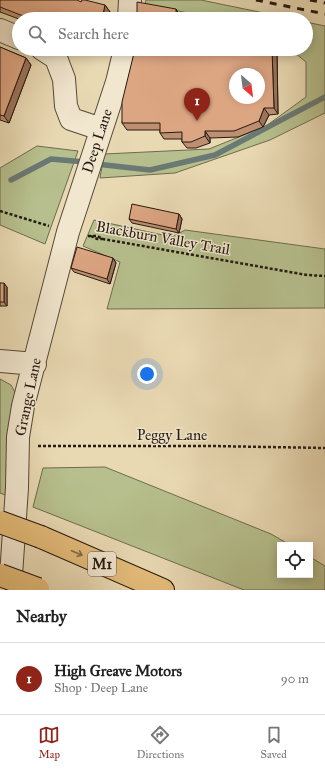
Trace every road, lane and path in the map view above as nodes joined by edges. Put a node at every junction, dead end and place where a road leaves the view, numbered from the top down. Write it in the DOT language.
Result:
graph roads {
  1 [pos="130,0"];
  2 [pos="129,12"];
  3 [pos="0,30"];
  4 [pos="12,35"];
  5 [pos="53,56"];
  6 [pos="123,56"];
  7 [pos="101,129"];
  8 [pos="0,212"];
  9 [pos="59,229"];
  10 [pos="325,276"];
  11 [pos="0,361"];
  12 [pos="34,364"];
  13 [pos="19,446"];
  14 [pos="325,448"];
  15 [pos="0,522"];
  16 [pos="0,574"];
  17 [pos="39,589"];
  18 [pos="10,590"];
  19 [pos="163,590"];
  1 -- 2 [label="street"];
  3 -- 4 [label="street"];
  5 -- 7 [label="street"];
  6 -- 7 [label="street, Deep Lane"];
  7 -- 9 [label="street, Deep Lane"];
  8 -- 9 [label="path, Blackburn Valley Trail"];
  9 -- 10 [label="path, Blackburn Valley Trail"];
  9 -- 12 [label="street, Grange Lane"];
  11 -- 12 [label="street"];
  12 -- 13 [label="street, Grange Lane"];
  13 -- 14 [label="path, Peggy Lane"];
  13 -- 18 [label="street, Grange Lane"];
  15 -- 19 [label="highway, M1, one-way, bridge"];
  16 -- 17 [label="highway, bridge"];
}
